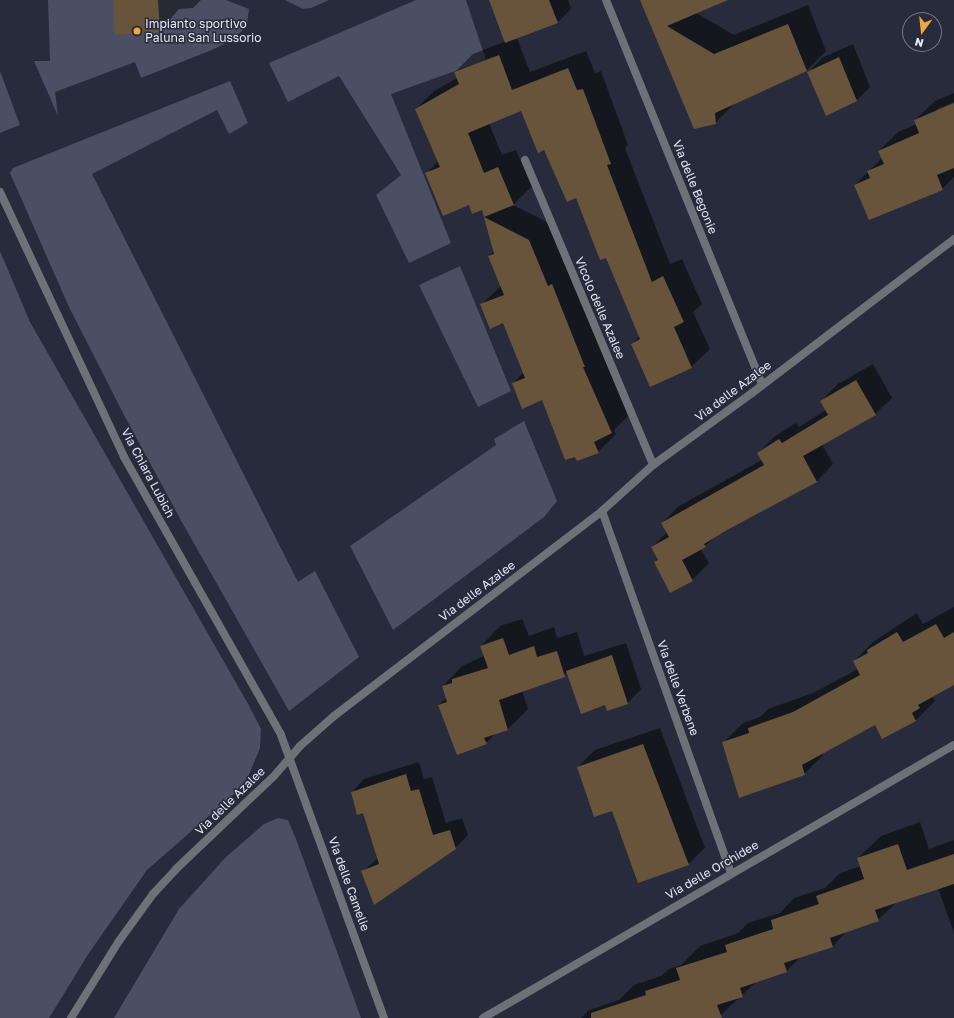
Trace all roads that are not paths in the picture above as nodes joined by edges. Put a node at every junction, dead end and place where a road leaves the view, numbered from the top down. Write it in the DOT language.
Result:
graph roads {
  1 [pos="606,0"];
  2 [pos="525,160"];
  3 [pos="0,192"];
  4 [pos="954,239"];
  5 [pos="762,384"];
  6 [pos="652,465"];
  7 [pos="602,511"];
  8 [pos="954,744"];
  9 [pos="290,758"];
  10 [pos="731,873"];
  11 [pos="71,1018"];
  12 [pos="384,1018"];
  13 [pos="483,1018"];
  1 -- 5 [label="street, Via delle Begonie"];
  2 -- 6 [label="street, Vicolo delle Azalee"];
  3 -- 9 [label="street, Via Chiara Lubich"];
  4 -- 5 [label="street, Via delle Azalee"];
  5 -- 6 [label="street, Via delle Azalee"];
  6 -- 7 [label="street, Via delle Azalee"];
  7 -- 9 [label="street, Via delle Azalee"];
  7 -- 10 [label="street, Via delle Verbene"];
  8 -- 10 [label="street, Via delle Orchidee"];
  9 -- 11 [label="street, Via delle Azalee"];
  9 -- 12 [label="street, Via delle Camelie"];
  10 -- 13 [label="street, Via delle Orchidee"];
}
